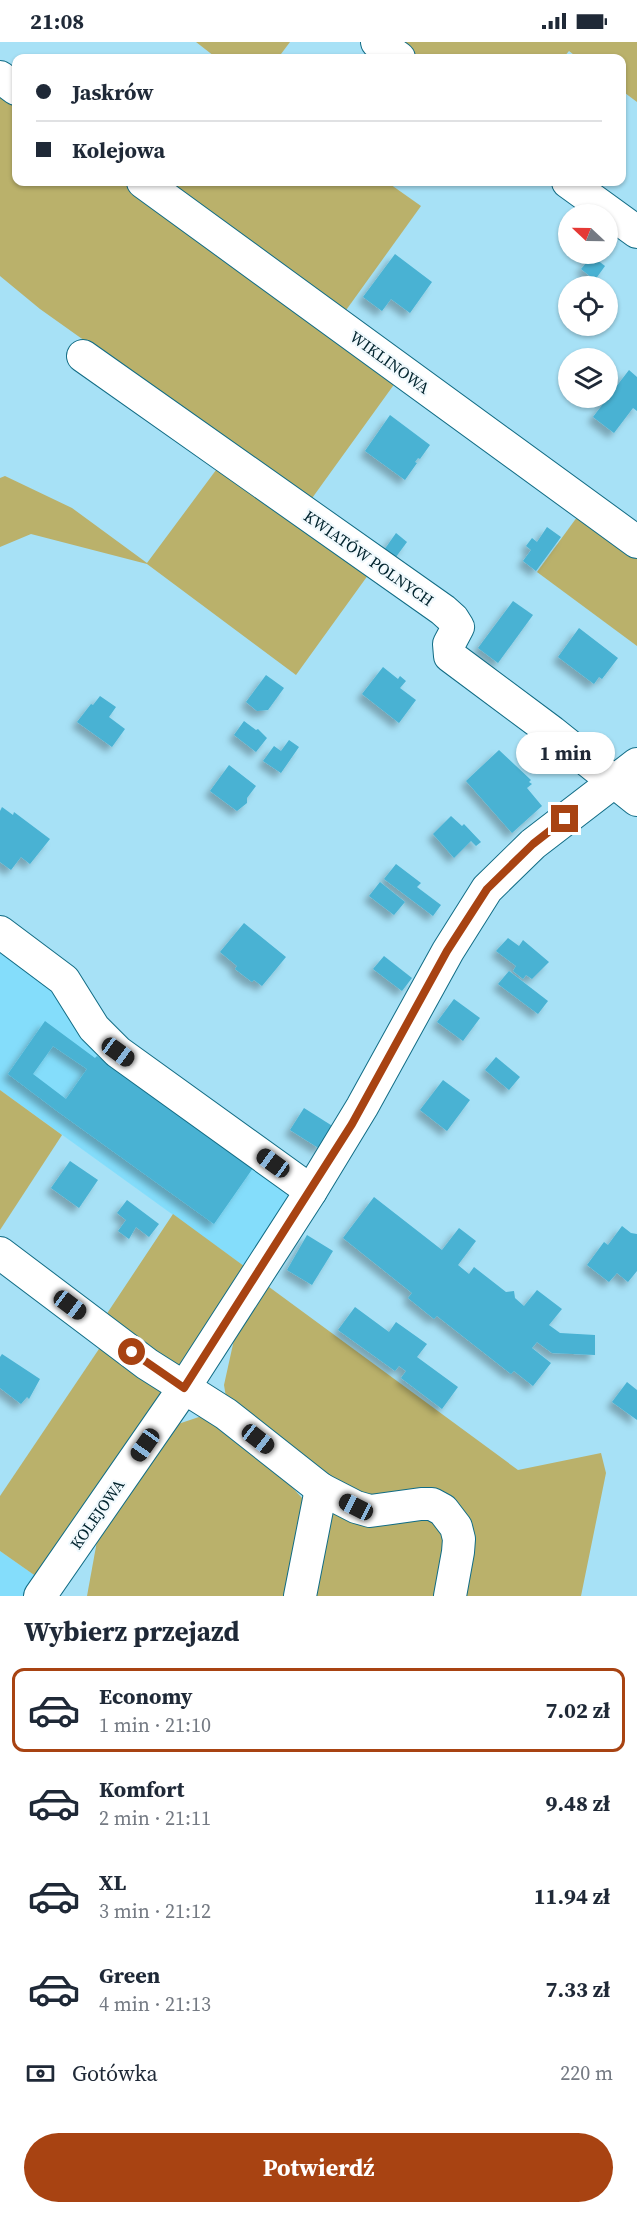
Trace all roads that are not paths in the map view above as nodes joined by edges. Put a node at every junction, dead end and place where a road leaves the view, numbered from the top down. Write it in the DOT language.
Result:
graph roads {
  1 [pos="377,42"];
  2 [pos="394,54"];
  3 [pos="148,186"];
  4 [pos="574,186"];
  5 [pos="637,232"];
  6 [pos="83,356"];
  7 [pos="637,542"];
  8 [pos="629,782"];
  9 [pos="0,932"];
  10 [pos="311,1191"];
  11 [pos="0,1253"];
  12 [pos="184,1388"];
  13 [pos="321,1489"];
  14 [pos="40,1596"];
  15 [pos="300,1596"];
  16 [pos="450,1596"];
  1 -- 2 [label="street"];
  3 -- 7 [label="street, WIKLINOWA"];
  4 -- 5 [label="street"];
  6 -- 8 [label="street, KWIATÓW POLNYCH"];
  8 -- 10 [label="street, KOLEJOWA"];
  9 -- 10 [label="street"];
  10 -- 12 [label="street, KOLEJOWA"];
  11 -- 12 [label="street"];
  12 -- 13 [label="street"];
  12 -- 14 [label="street, KOLEJOWA"];
  13 -- 15 [label="street"];
  13 -- 16 [label="street"];
}
